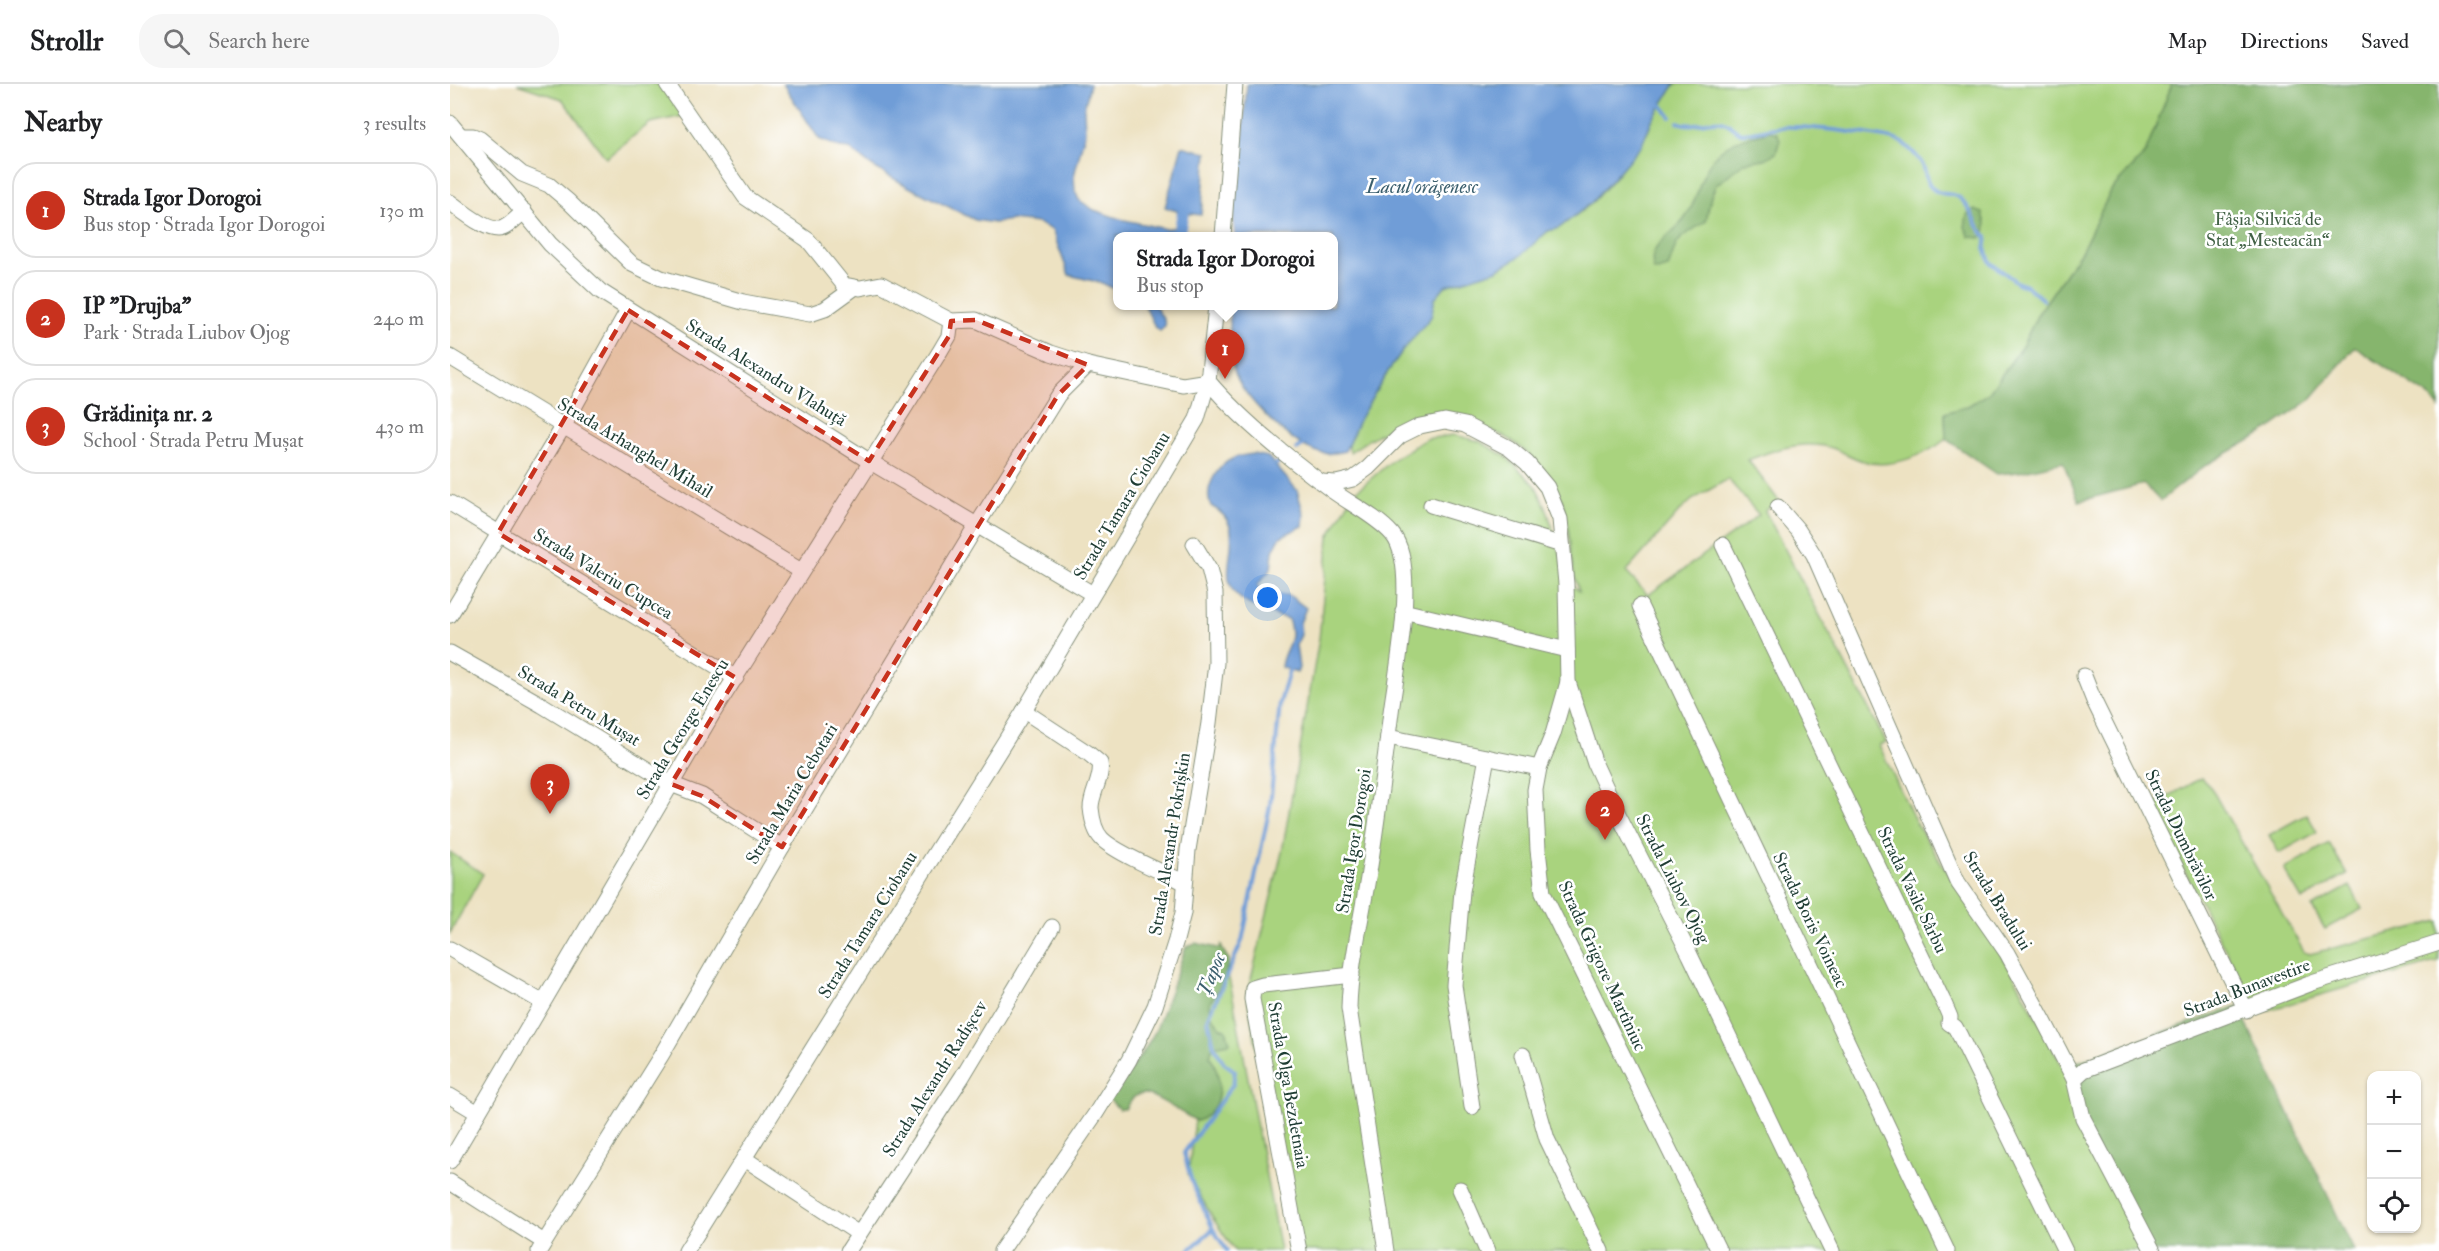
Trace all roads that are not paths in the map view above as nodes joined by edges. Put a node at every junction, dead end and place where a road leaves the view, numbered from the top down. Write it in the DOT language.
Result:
graph roads {
  1 [pos="667,84"];
  2 [pos="1235,84"];
  3 [pos="450,123"];
  4 [pos="461,136"];
  5 [pos="450,202"];
  6 [pos="524,212"];
  7 [pos="1223,232"];
  8 [pos="854,288"];
  9 [pos="628,310"];
  10 [pos="1216,310"];
  11 [pos="951,321"];
  12 [pos="450,357"];
  13 [pos="1088,364"];
  14 [pos="1208,381"];
  15 [pos="563,427"];
  16 [pos="869,461"];
  17 [pos="1321,482"];
  18 [pos="450,503"];
  19 [pos="1431,505"];
  20 [pos="1778,507"];
  21 [pos="977,525"];
  22 [pos="498,533"];
  23 [pos="1194,544"];
  24 [pos="1562,545"];
  25 [pos="1723,545"];
  26 [pos="801,571"];
  27 [pos="1092,593"];
  28 [pos="1640,606"];
  29 [pos="1403,612"];
  30 [pos="450,615"];
  31 [pos="1567,650"];
  32 [pos="450,653"];
  33 [pos="2084,676"];
  34 [pos="736,678"];
  35 [pos="1568,682"];
  36 [pos="1024,711"];
  37 [pos="1388,737"];
  38 [pos="1487,757"];
  39 [pos="1539,768"];
  40 [pos="671,784"];
  41 [pos="782,847"];
  42 [pos="1184,882"];
  43 [pos="1052,927"];
  44 [pos="2439,943"];
  45 [pos="450,949"];
  46 [pos="1352,975"];
  47 [pos="543,1002"];
  48 [pos="2246,1010"];
  49 [pos="1523,1055"];
  50 [pos="2074,1079"];
  51 [pos="450,1096"];
  52 [pos="1472,1107"];
  53 [pos="478,1113"];
  54 [pos="745,1159"];
  55 [pos="450,1161"];
  56 [pos="450,1182"];
  57 [pos="1460,1189"];
  58 [pos="859,1234"];
  59 [pos="541,1247"];
  60 [pos="686,1251"];
  61 [pos="848,1251"];
  62 [pos="1000,1251"];
  63 [pos="1299,1251"];
  64 [pos="1386,1251"];
  65 [pos="1487,1251"];
  66 [pos="1601,1251"];
  67 [pos="1719,1251"];
  68 [pos="1832,1251"];
  69 [pos="1947,1251"];
  70 [pos="2065,1251"];
  71 [pos="2153,1251"];
  1 -- 8 [label="street"];
  2 -- 7 [label="street"];
  3 -- 4 [label="street, Strada Аlexandru Vlahuță"];
  4 -- 6 [label="street, Strada Аlexandru Vlahuță"];
  4 -- 8 [label="street"];
  5 -- 6 [label="street"];
  6 -- 9 [label="street, Strada Аlexandru Vlahuță"];
  8 -- 11 [label="street"];
  9 -- 15 [label="street"];
  9 -- 16 [label="street, Strada Аlexandru Vlahuță"];
  10 -- 14 [label="street, Strada Tamara Ciobanu"];
  11 -- 13 [label="street"];
  11 -- 16 [label="street, Strada George Enescu"];
  12 -- 15 [label="street, Strada Arhanghel Mihail"];
  13 -- 14 [label="street"];
  13 -- 21 [label="street, Strada Maria Cebotari"];
  14 -- 17 [label="street, Strada Igor Dorogoi"];
  14 -- 27 [label="street, Strada Tamara Ciobanu"];
  15 -- 22 [label="street"];
  15 -- 26 [label="street, Strada Arhanghel Mihail"];
  16 -- 21 [label="street, Strada Аlexandru Vlahuță"];
  16 -- 26 [label="street, Strada George Enescu"];
  17 -- 24 [label="street, Strada Liubov Ojog"];
  17 -- 29 [label="street, Strada Igor Dorogoi"];
  18 -- 22 [label="street, Strada Valeriu Cupcea"];
  19 -- 24 [label="street"];
  20 -- 50 [label="street, Strada Bradului"];
  21 -- 27 [label="street, Strada Аlexandru Vlahuță"];
  21 -- 41 [label="street, Strada Maria Cebotari"];
  22 -- 30 [label="street"];
  22 -- 34 [label="street, Strada Valeriu Cupcea"];
  23 -- 42 [label="street, Strada Alexandr Pokrîșkin"];
  24 -- 31 [label="street, Strada Liubov Ojog"];
  25 -- 70 [label="street, Strada Vasile Sârbu"];
  26 -- 34 [label="street, Strada George Enescu"];
  27 -- 36 [label="street, Strada Tamara Ciobanu"];
  28 -- 69 [label="street, Strada Boris Voineac"];
  29 -- 31 [label="street"];
  29 -- 37 [label="street, Strada Igor Dorogoi"];
  31 -- 35 [label="street, Strada Liubov Ojog"];
  32 -- 40 [label="street, Strada Petru Mușat"];
  33 -- 48 [label="street, Strada Dumbrăvilor"];
  34 -- 40 [label="street, Strada George Enescu"];
  35 -- 39 [label="street, Strada Grigore Martîniuc"];
  35 -- 68 [label="street, Strada Liubov Ojog"];
  36 -- 42 [label="street"];
  36 -- 54 [label="street, Strada Tamara Ciobanu"];
  37 -- 38 [label="street"];
  37 -- 46 [label="street, Strada Igor Dorogoi"];
  38 -- 39 [label="street"];
  38 -- 52 [label="street"];
  39 -- 67 [label="street, Strada Grigore Martîniuc"];
  40 -- 41 [label="street, Strada Petru Mușat"];
  40 -- 47 [label="street, Strada George Enescu"];
  41 -- 59 [label="street, Strada Maria Cebotari"];
  42 -- 62 [label="street, Strada Alexandr Pokrîșkin"];
  43 -- 58 [label="street, Strada Alexandr Radișcev"];
  44 -- 48 [label="street, Strada Bunavestire"];
  45 -- 47 [label="street"];
  46 -- 63 [label="street, Strada Olga Bezdetnaia"];
  46 -- 64 [label="street, Strada Igor Dorogoi"];
  47 -- 53 [label="street, Strada George Enescu"];
  48 -- 50 [label="street, Strada Bunavestire"];
  49 -- 66 [label="street"];
  50 -- 71 [label="street, Strada Bradului"];
  51 -- 53 [label="street"];
  53 -- 55 [label="street, Strada George Enescu"];
  54 -- 58 [label="street"];
  54 -- 60 [label="street, Strada Tamara Ciobanu"];
  56 -- 59 [label="street"];
  57 -- 65 [label="street"];
  58 -- 61 [label="street, Strada Alexandr Radișcev"];
}
